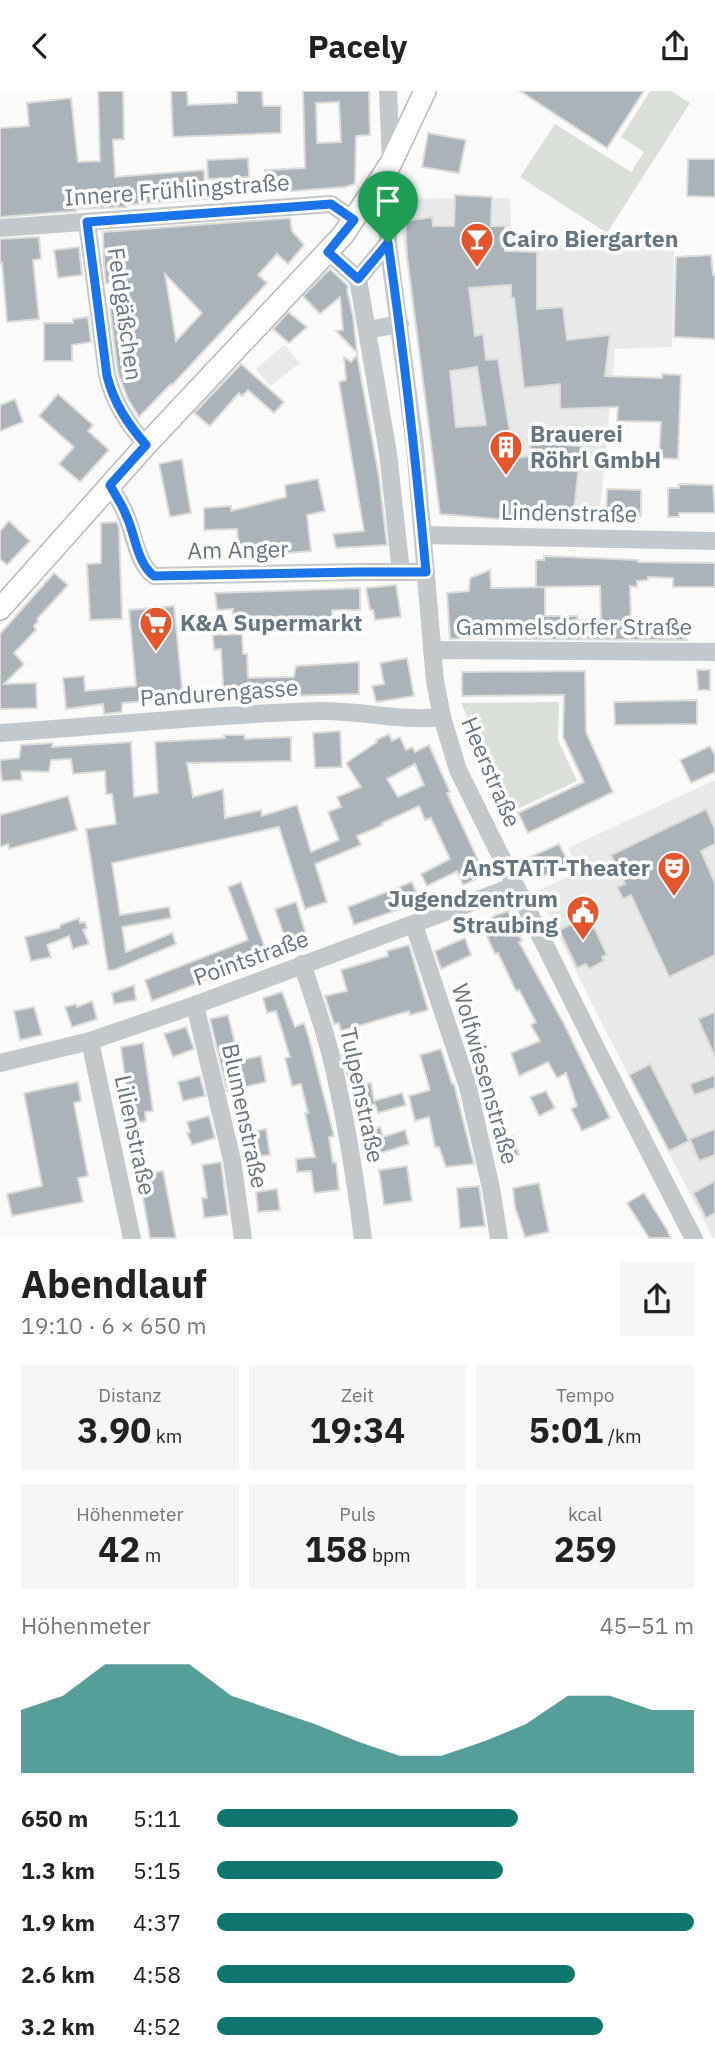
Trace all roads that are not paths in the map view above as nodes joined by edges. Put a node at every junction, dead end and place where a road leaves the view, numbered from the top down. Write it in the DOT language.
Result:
graph roads {
  1 [pos="388,91"];
  2 [pos="425,91"];
  3 [pos="391,163"];
  4 [pos="354,220"];
  5 [pos="87,222"];
  6 [pos="0,228"];
  7 [pos="388,243"];
  8 [pos="328,252"];
  9 [pos="358,279"];
  10 [pos="400,324"];
  11 [pos="367,330"];
  12 [pos="146,445"];
  13 [pos="415,447"];
  14 [pos="388,453"];
  15 [pos="110,485"];
  16 [pos="423,535"];
  17 [pos="715,541"];
  18 [pos="401,572"];
  19 [pos="426,572"];
  20 [pos="0,609"];
  21 [pos="432,650"];
  22 [pos="715,652"];
  23 [pos="442,717"];
  24 [pos="0,733"];
  25 [pos="515,886"];
  26 [pos="414,925"];
  27 [pos="302,964"];
  28 [pos="195,1005"];
  29 [pos="90,1041"];
  30 [pos="0,1063"];
  31 [pos="132,1238"];
  32 [pos="243,1238"];
  33 [pos="363,1238"];
  34 [pos="499,1238"];
  35 [pos="694,1238"];
  1 -- 3 [label="street, Heerstraße"];
  2 -- 3 [label="main road"];
  3 -- 4 [label="main road"];
  3 -- 7 [label="street, Heerstraße"];
  4 -- 5 [label="street, Innere Frühlingstraße"];
  4 -- 8 [label="main road"];
  5 -- 6 [label="street, Innere Frühlingstraße"];
  5 -- 12 [label="street, Feldgäßchen"];
  7 -- 9 [label="street"];
  7 -- 10 [label="street, Heerstraße"];
  8 -- 9 [label="street"];
  8 -- 12 [label="main road"];
  9 -- 11 [label="street"];
  10 -- 11 [label="street"];
  10 -- 13 [label="street, Heerstraße"];
  11 -- 14 [label="street"];
  12 -- 15 [label="main road"];
  13 -- 14 [label="street"];
  13 -- 16 [label="street, Heerstraße"];
  14 -- 18 [label="street"];
  15 -- 18 [label="street, Am Anger"];
  15 -- 20 [label="main road"];
  16 -- 17 [label="street, Lindenstraße"];
  16 -- 19 [label="street, Heerstraße"];
  18 -- 19 [label="street, Am Anger"];
  19 -- 21 [label="street, Heerstraße"];
  21 -- 22 [label="street, Gammelsdorfer Straße"];
  21 -- 23 [label="street, Heerstraße"];
  23 -- 24 [label="street, Pandurengasse"];
  23 -- 25 [label="street, Heerstraße"];
  25 -- 26 [label="street, Pointstraße"];
  25 -- 35 [label="street, Heerstraße"];
  26 -- 27 [label="street, Pointstraße"];
  26 -- 34 [label="street, Wolfwiesenstraße"];
  27 -- 28 [label="street, Pointstraße"];
  27 -- 33 [label="street, Tulpenstraße"];
  28 -- 29 [label="street, Pointstraße"];
  28 -- 32 [label="street, Blumenstraße"];
  29 -- 30 [label="street, Pointstraße"];
  29 -- 31 [label="street, Lilienstraße"];
}
